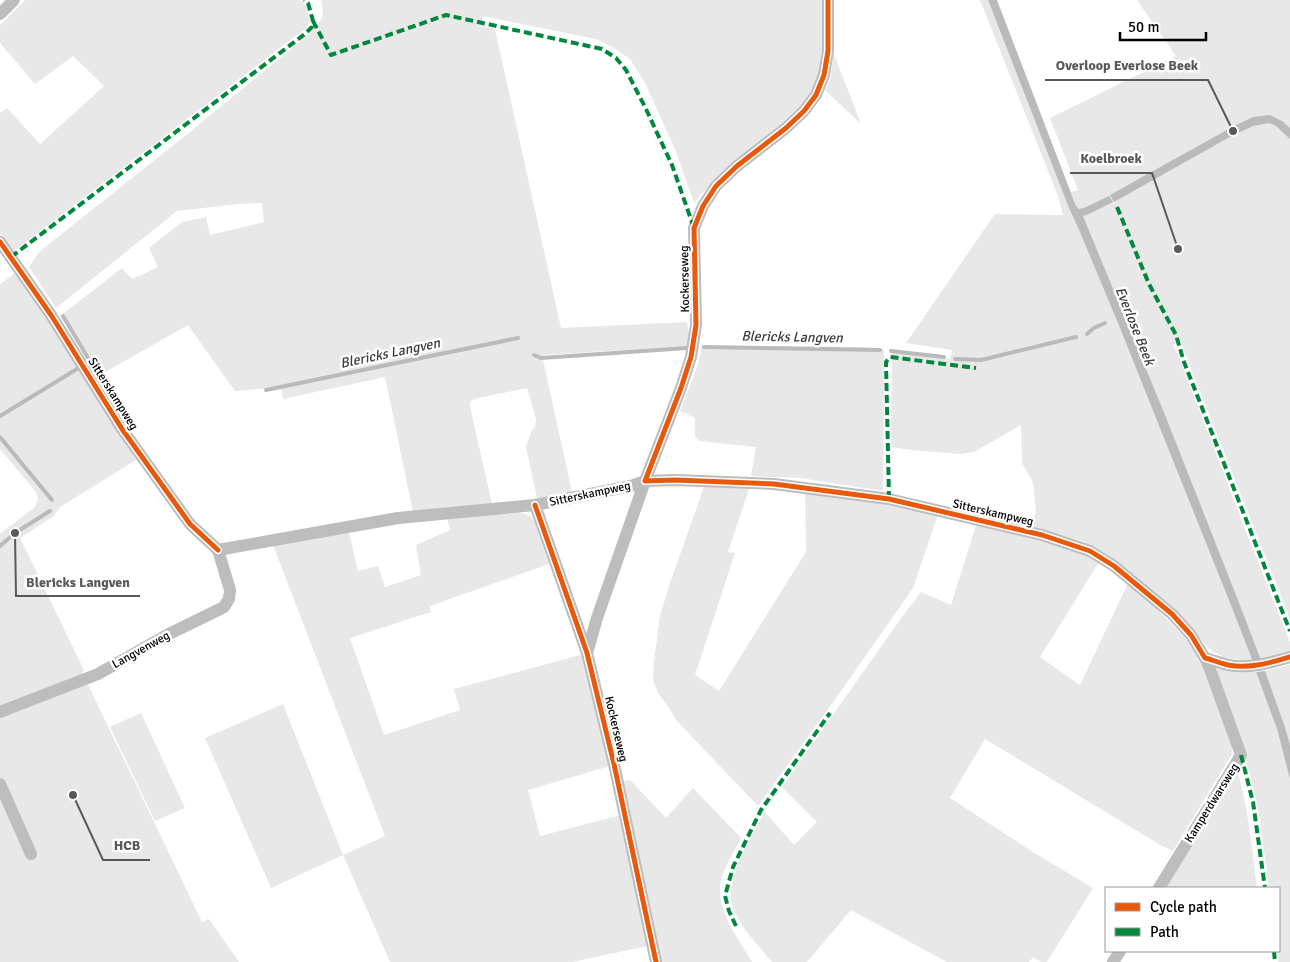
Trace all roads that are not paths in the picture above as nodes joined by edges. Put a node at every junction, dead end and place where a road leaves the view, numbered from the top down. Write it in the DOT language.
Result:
graph roads {
  1 [pos="14,0"];
  2 [pos="828,0"];
  3 [pos="0,14"];
  4 [pos="0,242"];
  5 [pos="645,481"];
  6 [pos="535,506"];
  7 [pos="218,550"];
  8 [pos="587,653"];
  9 [pos="1290,657"];
  10 [pos="1205,658"];
  11 [pos="0,712"];
  12 [pos="0,784"];
  13 [pos="31,854"];
  14 [pos="1160,887"];
  15 [pos="656,962"];
  1 -- 3 [label="street"];
  2 -- 5 [label="street, Kockerseweg"];
  4 -- 7 [label="street, Sitterskampweg"];
  5 -- 6 [label="street, Sitterskampweg"];
  5 -- 8 [label="street, Kockerseweg"];
  5 -- 10 [label="street, Sitterskampweg"];
  6 -- 7 [label="street, Sitterskampweg"];
  6 -- 8 [label="street, Kockerseweg"];
  7 -- 11 [label="street, Langvenweg"];
  8 -- 15 [label="street, Kockerseweg"];
  9 -- 10 [label="street"];
  10 -- 14 [label="street, Kamperdwarsweg"];
  12 -- 13 [label="street"];
}
